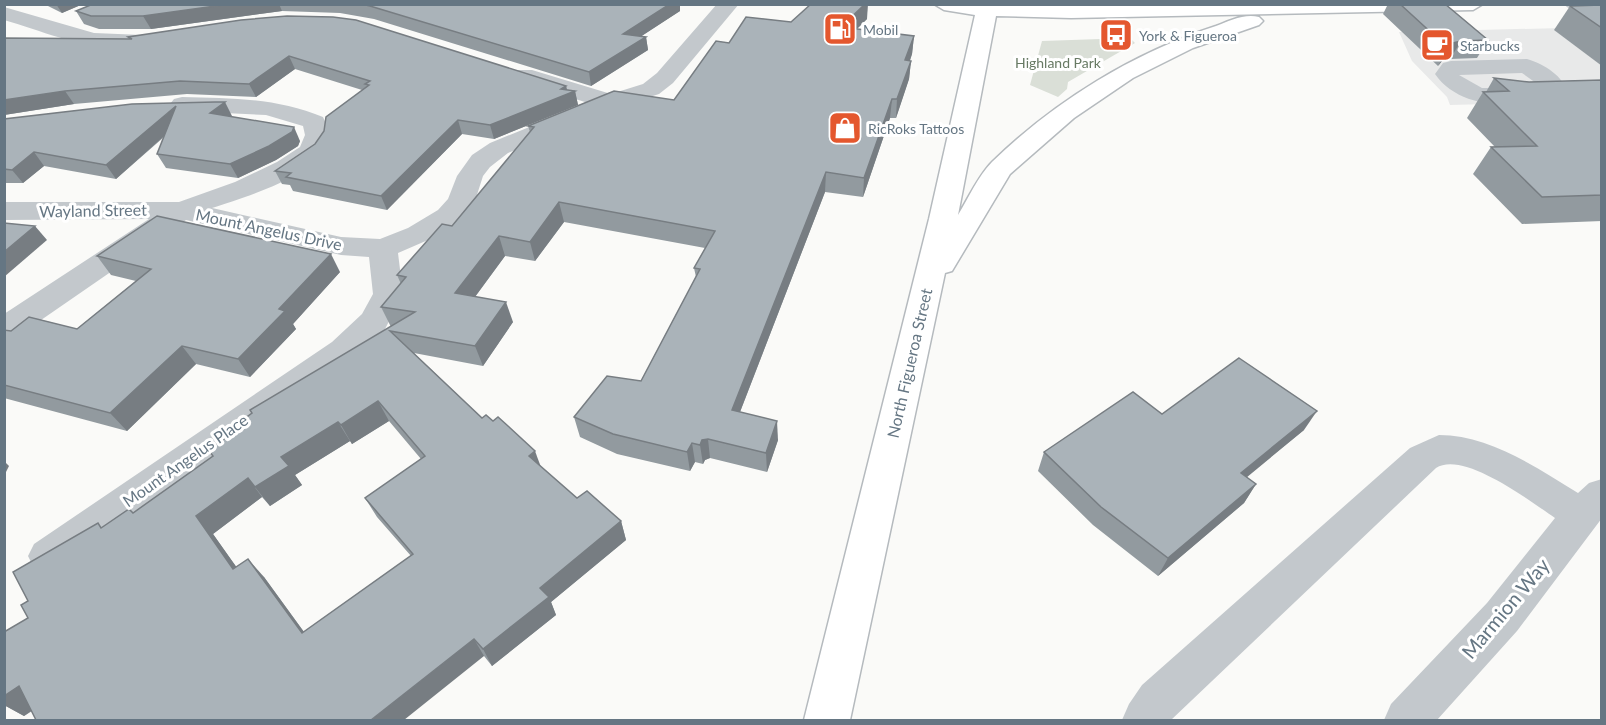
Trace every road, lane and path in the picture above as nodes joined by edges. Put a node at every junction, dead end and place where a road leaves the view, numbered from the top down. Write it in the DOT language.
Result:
graph roads {
  1 [pos="729,4"];
  2 [pos="944,4"];
  3 [pos="1473,4"];
  4 [pos="1574,4"];
  5 [pos="1354,6"];
  6 [pos="987,7"];
  7 [pos="1152,8"];
  8 [pos="1309,9"];
  9 [pos="4,13"];
  10 [pos="79,16"];
  11 [pos="1602,24"];
  12 [pos="48,28"];
  13 [pos="157,37"];
  14 [pos="500,67"];
  15 [pos="611,102"];
  16 [pos="157,105"];
  17 [pos="181,210"];
  18 [pos="4,211"];
  19 [pos="383,249"];
  20 [pos="926,292"];
  21 [pos="4,330"];
  22 [pos="1591,504"];
  23 [pos="48,556"];
  24 [pos="827,720"];
  25 [pos="1145,720"];
  26 [pos="1407,720"];
  1 -- 15 [label="street, Mount Angelus Drive"];
  2 -- 6 [label="main road"];
  3 -- 5 [label="main road"];
  4 -- 11 [label="street"];
  5 -- 8 [label="main road"];
  6 -- 7 [label="main road"];
  6 -- 20 [label="main road, North Figueroa Street"];
  7 -- 8 [label="main road"];
  8 -- 20 [label="main road"];
  9 -- 12 [label="street"];
  10 -- 12 [label="street"];
  12 -- 13 [label="street"];
  14 -- 15 [label="street"];
  15 -- 19 [label="street, Mount Angelus Drive"];
  16 -- 17 [label="street"];
  17 -- 18 [label="street, Wayland Street"];
  17 -- 19 [label="street, Mount Angelus Drive"];
  17 -- 21 [label="street, Mount Angelus Drive"];
  19 -- 23 [label="street, Mount Angelus Place"];
  20 -- 24 [label="main road, North Figueroa Street"];
  22 -- 25 [label="street"];
  22 -- 26 [label="street, Marmion Way"];
}
